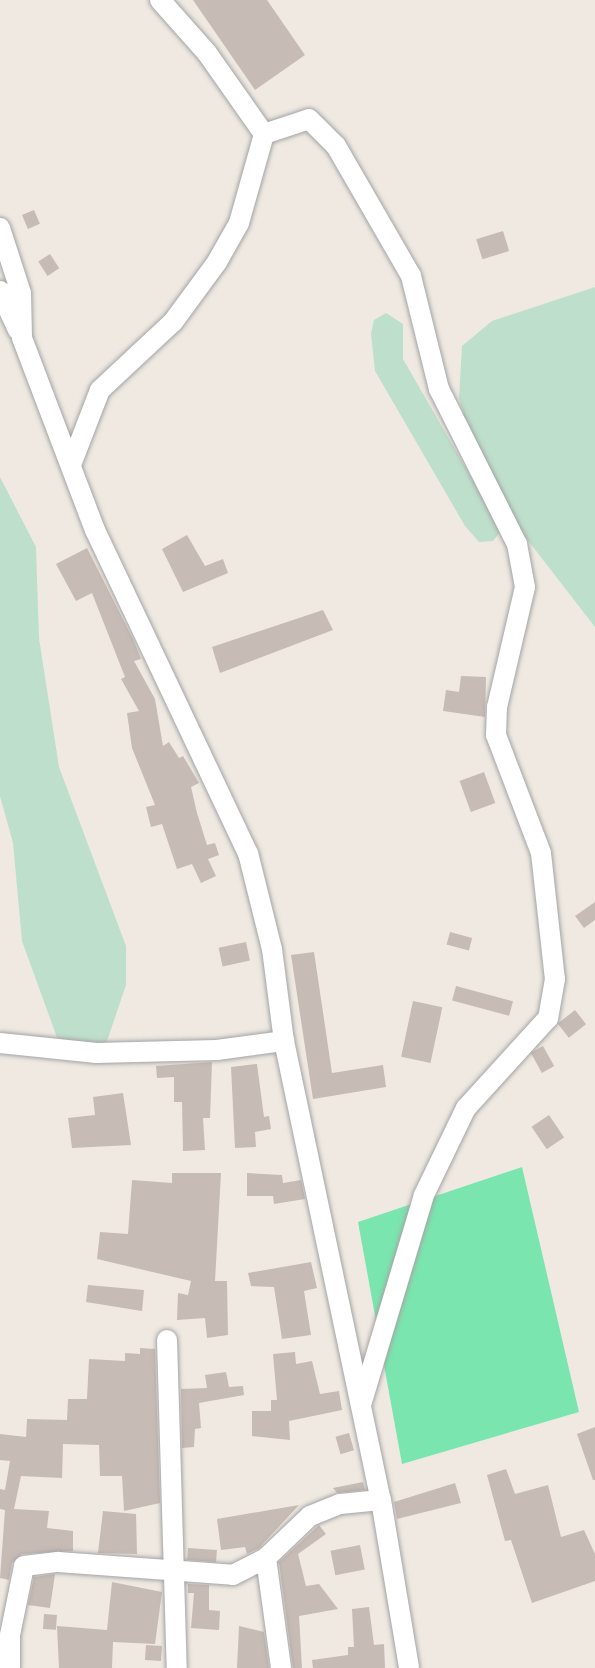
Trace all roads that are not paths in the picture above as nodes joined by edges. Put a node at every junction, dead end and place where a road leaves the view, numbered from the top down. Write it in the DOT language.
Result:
graph roads {
  1 [pos="160,0"];
  2 [pos="264,134"];
  3 [pos="0,228"];
  4 [pos="0,291"];
  5 [pos="22,338"];
  6 [pos="71,465"];
  7 [pos="284,1041"];
  8 [pos="0,1043"];
  9 [pos="167,1340"];
  10 [pos="360,1406"];
  11 [pos="381,1500"];
  12 [pos="266,1558"];
  13 [pos="175,1574"];
  14 [pos="10,1668"];
  15 [pos="177,1668"];
  16 [pos="281,1668"];
  17 [pos="409,1668"];
  1 -- 2 [label="street"];
  2 -- 6 [label="street"];
  2 -- 10 [label="street"];
  3 -- 5 [label="street"];
  4 -- 5 [label="street"];
  5 -- 6 [label="street"];
  6 -- 7 [label="street"];
  7 -- 8 [label="street"];
  7 -- 10 [label="street"];
  9 -- 13 [label="street"];
  10 -- 11 [label="street"];
  11 -- 12 [label="street"];
  11 -- 17 [label="street"];
  12 -- 13 [label="street"];
  12 -- 16 [label="street"];
  13 -- 14 [label="street"];
  13 -- 15 [label="street"];
}
